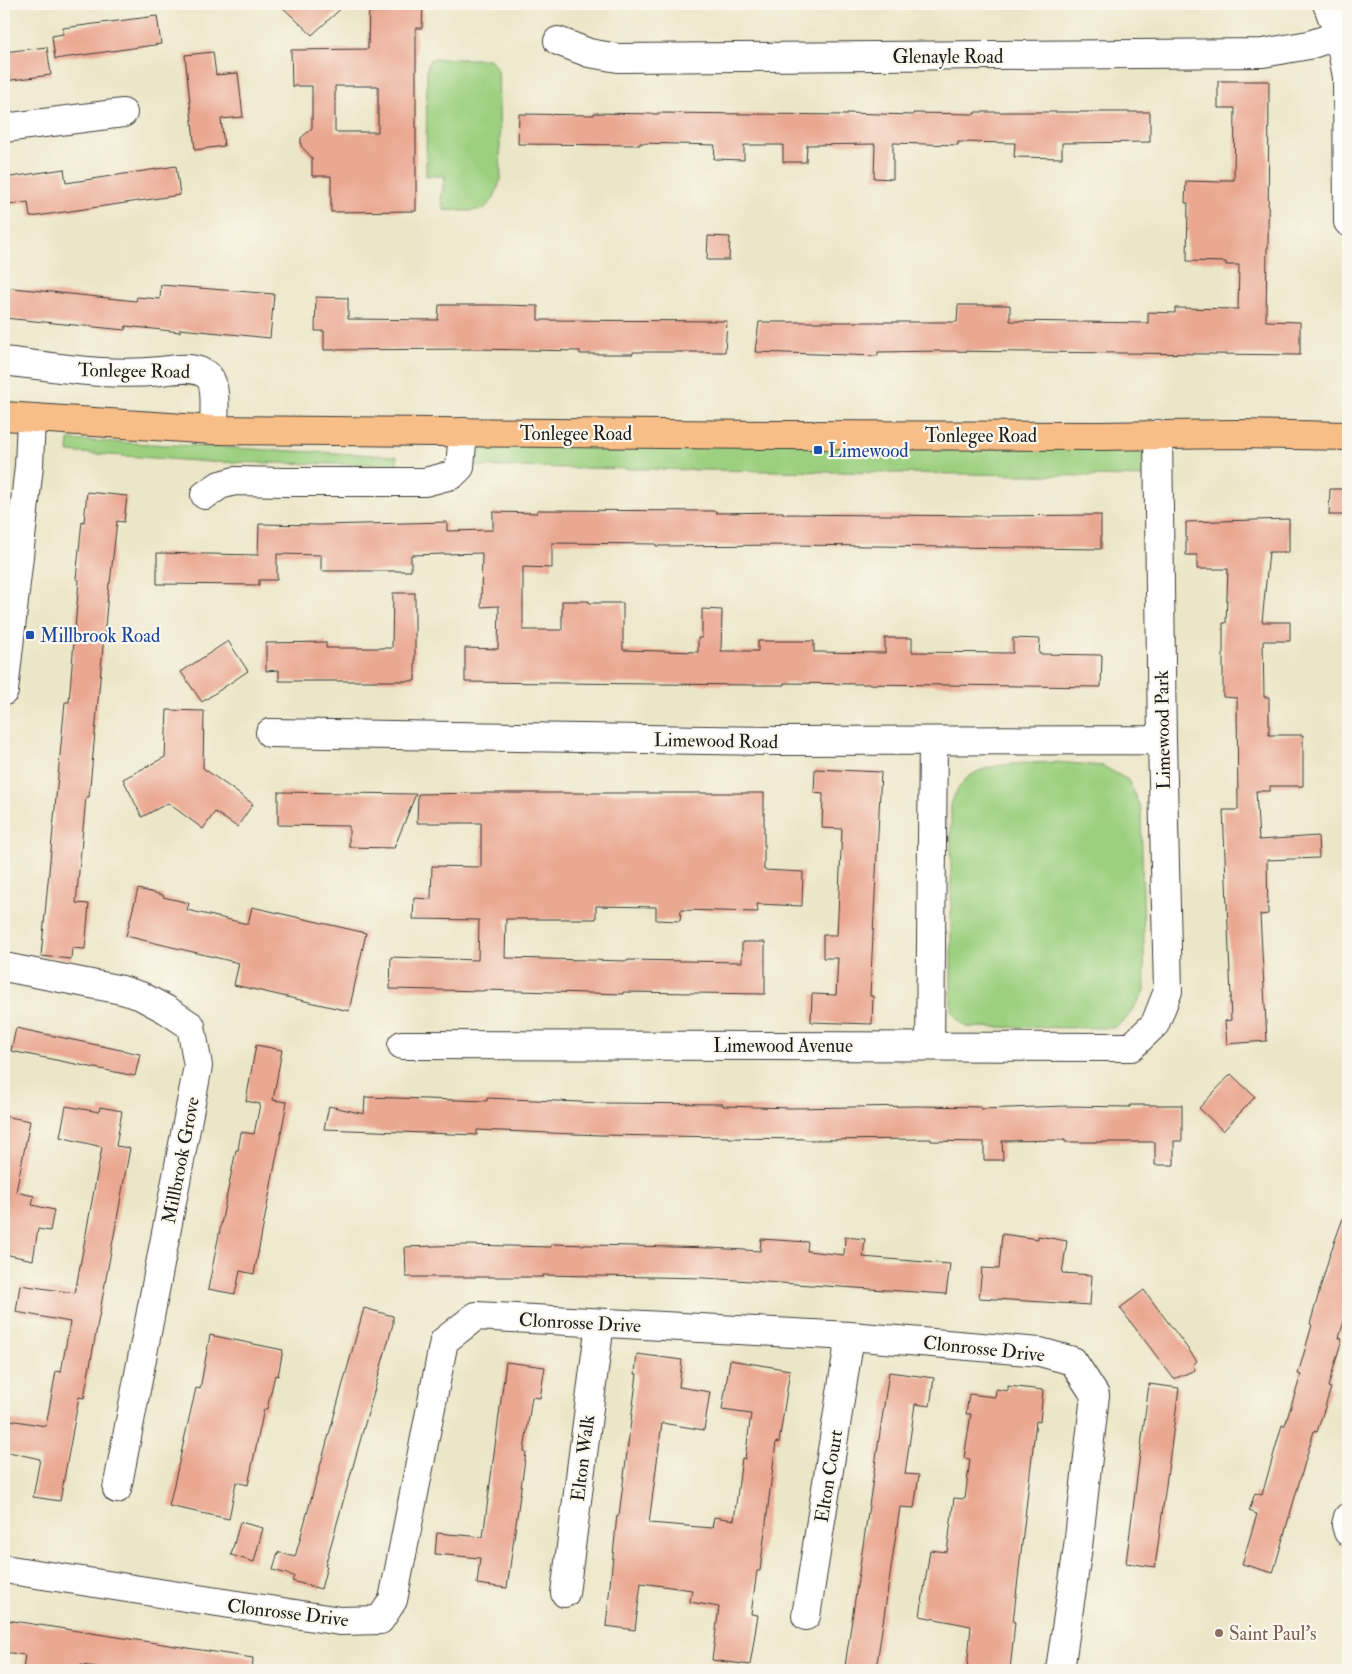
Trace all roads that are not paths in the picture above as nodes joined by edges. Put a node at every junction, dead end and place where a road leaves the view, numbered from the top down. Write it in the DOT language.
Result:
graph roads {
  1 [pos="1327,4"];
  2 [pos="1339,35"];
  3 [pos="558,42"];
  4 [pos="122,113"];
  5 [pos="1348,116"];
  6 [pos="4,128"];
  7 [pos="1348,222"];
  8 [pos="4,361"];
  9 [pos="4,416"];
  10 [pos="31,419"];
  11 [pos="214,430"];
  12 [pos="463,432"];
  13 [pos="1158,434"];
  14 [pos="1348,436"];
  15 [pos="205,495"];
  16 [pos="4,691"];
  17 [pos="270,733"];
  18 [pos="1162,740"];
  19 [pos="933,741"];
  20 [pos="4,967"];
  21 [pos="1155,1024"];
  22 [pos="402,1046"];
  23 [pos="930,1046"];
  24 [pos="600,1323"];
  25 [pos="850,1336"];
  26 [pos="117,1489"];
  27 [pos="1348,1517"];
  28 [pos="1348,1532"];
  29 [pos="4,1568"];
  30 [pos="565,1593"];
  31 [pos="806,1616"];
  32 [pos="1060,1670"];
  1 -- 2 [label="street"];
  2 -- 3 [label="street, Glenayle Road"];
  2 -- 5 [label="street"];
  4 -- 6 [label="street"];
  5 -- 7 [label="street"];
  8 -- 11 [label="street, Tonlegee Road"];
  9 -- 10 [label="main road, Tonlegee Road"];
  10 -- 11 [label="main road, Tonlegee Road"];
  10 -- 16 [label="street"];
  11 -- 12 [label="main road, Tonlegee Road"];
  12 -- 13 [label="main road, Tonlegee Road"];
  12 -- 15 [label="street"];
  13 -- 14 [label="main road, Tonlegee Road"];
  13 -- 18 [label="street, Limewood Park"];
  17 -- 19 [label="street, Limewood Road"];
  18 -- 19 [label="street, Limewood Road"];
  18 -- 21 [label="street, Limewood Park"];
  19 -- 23 [label="street"];
  20 -- 26 [label="street, Millbrook Grove"];
  21 -- 23 [label="street, Limewood Avenue"];
  22 -- 23 [label="street, Limewood Avenue"];
  24 -- 25 [label="street, Clonrosse Drive"];
  24 -- 29 [label="street, Clonrosse Drive"];
  24 -- 30 [label="street, Elton Walk"];
  25 -- 31 [label="street, Elton Court"];
  25 -- 32 [label="street, Clonrosse Drive"];
  27 -- 28 [label="street"];
}
